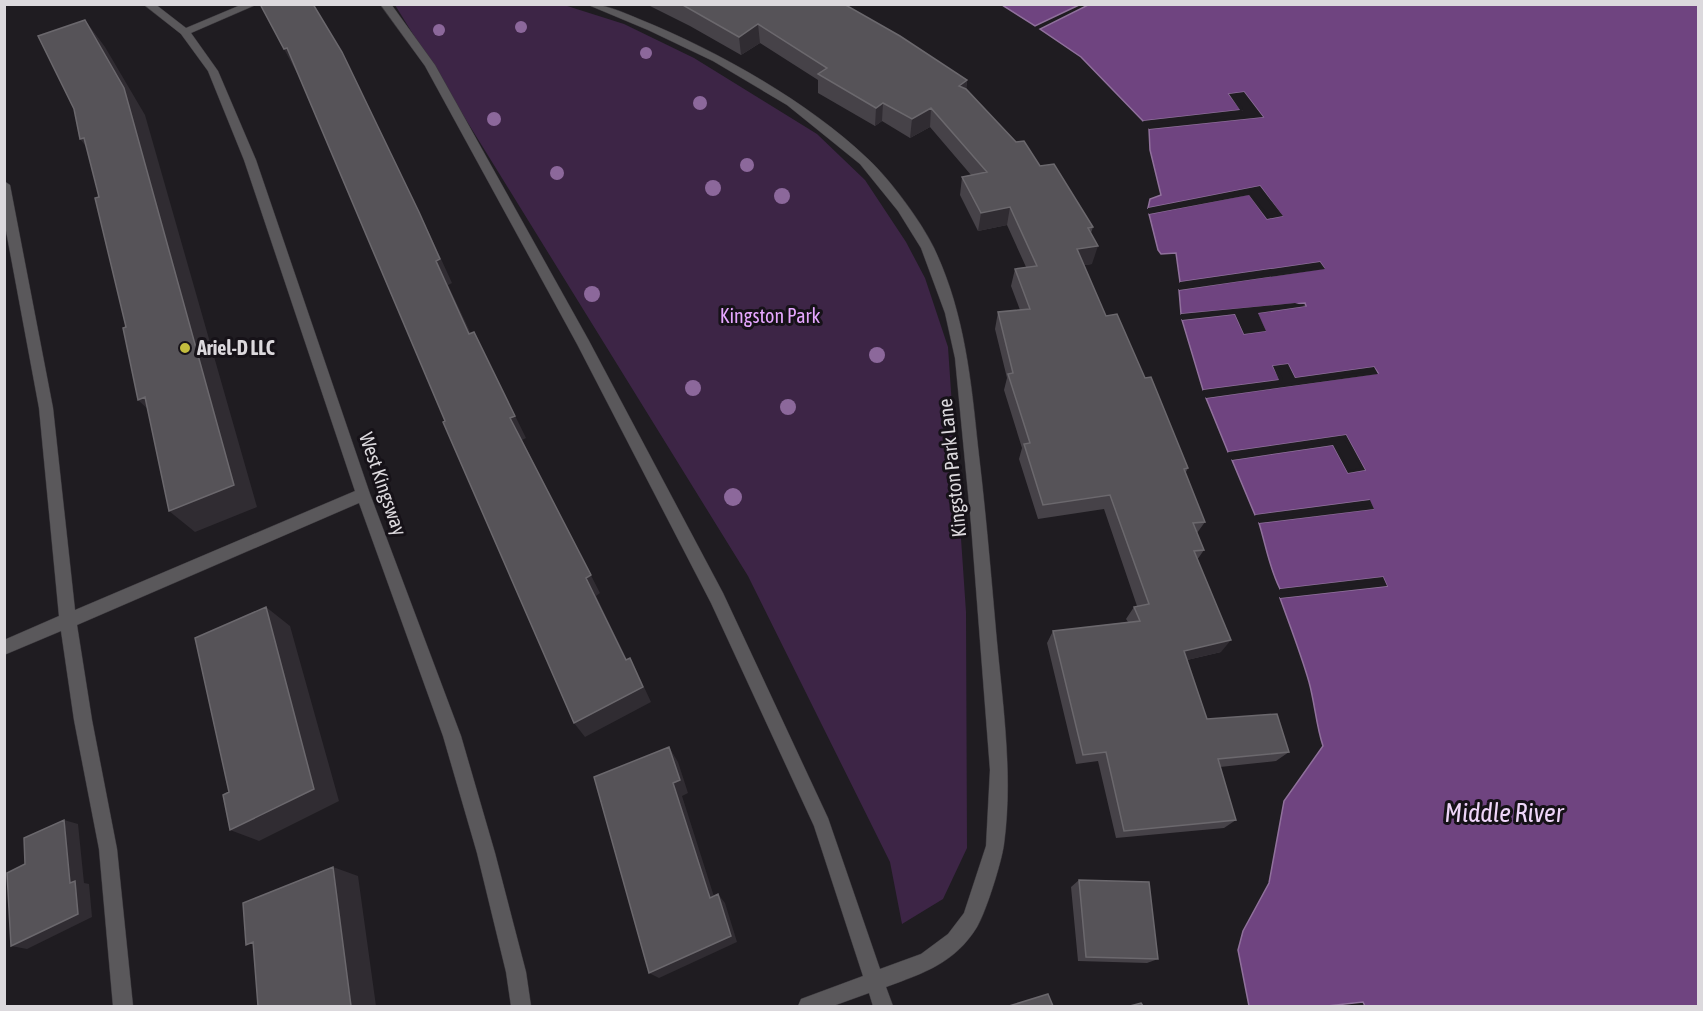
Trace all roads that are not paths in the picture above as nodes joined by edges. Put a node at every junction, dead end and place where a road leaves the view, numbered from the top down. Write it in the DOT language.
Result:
graph roads {
  1 [pos="148,4"];
  2 [pos="253,4"];
  3 [pos="385,4"];
  4 [pos="591,4"];
  5 [pos="184,32"];
  6 [pos="4,185"];
  7 [pos="363,494"];
  8 [pos="68,621"];
  9 [pos="4,648"];
  10 [pos="876,981"];
  11 [pos="123,1006"];
  12 [pos="521,1006"];
  13 [pos="808,1006"];
  14 [pos="883,1006"];
  1 -- 5 [label="street, West Kingsway"];
  2 -- 5 [label="street"];
  3 -- 10 [label="street"];
  4 -- 10 [label="street, Kingston Park Lane"];
  5 -- 7 [label="street, West Kingsway"];
  6 -- 8 [label="street"];
  7 -- 8 [label="street"];
  7 -- 12 [label="street, West Kingsway"];
  8 -- 9 [label="street"];
  8 -- 11 [label="street"];
  10 -- 13 [label="street, Kingston Park Lane"];
  10 -- 14 [label="street"];
}
